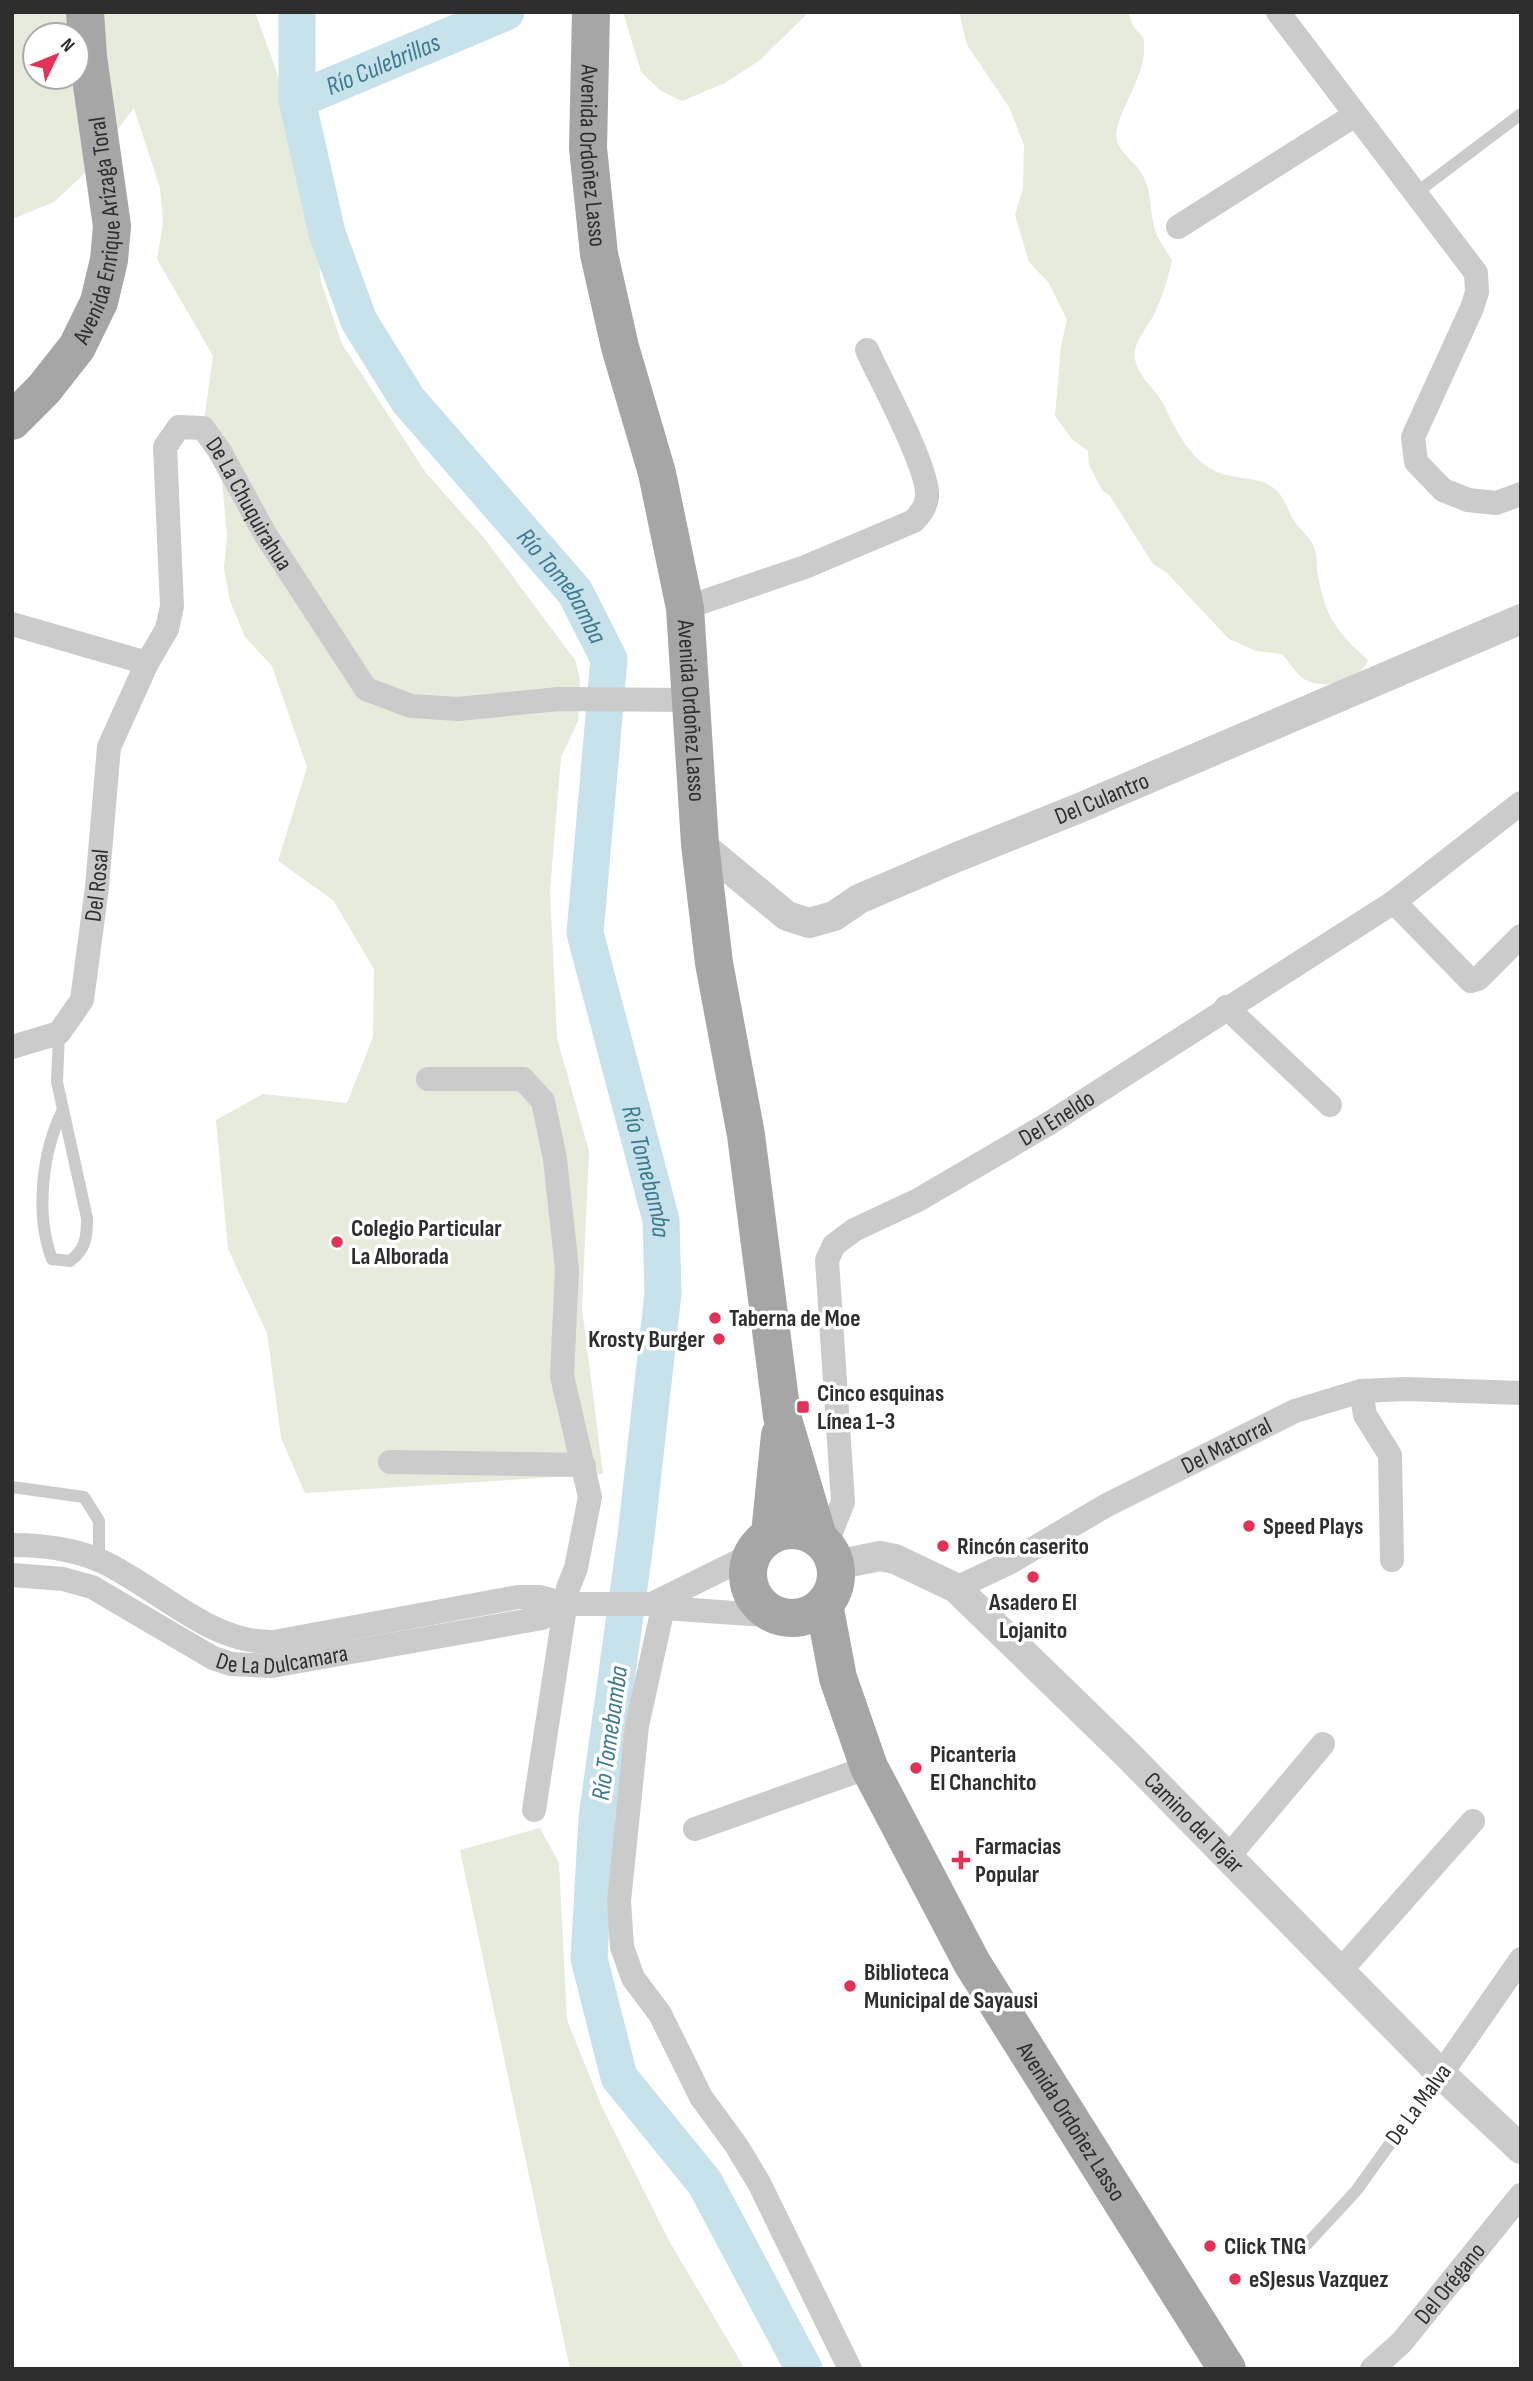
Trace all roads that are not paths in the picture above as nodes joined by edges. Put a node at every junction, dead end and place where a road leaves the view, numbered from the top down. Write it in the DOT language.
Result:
graph roads {
  1 [pos="85,12"];
  2 [pos="591,12"];
  3 [pos="1278,12"];
  4 [pos="1521,114"];
  5 [pos="1355,115"];
  6 [pos="1416,193"];
  7 [pos="1178,227"];
  8 [pos="866,350"];
  9 [pos="12,421"];
  10 [pos="1521,494"];
  11 [pos="685,608"];
  12 [pos="1521,619"];
  13 [pos="12,624"];
  14 [pos="147,663"];
  15 [pos="693,700"];
  16 [pos="1521,803"];
  17 [pos="700,844"];
  18 [pos="1394,902"];
  19 [pos="1521,936"];
  20 [pos="1226,1007"];
  21 [pos="59,1033"];
  22 [pos="12,1047"];
  23 [pos="428,1079"];
  24 [pos="1330,1105"];
  25 [pos="63,1110"];
  26 [pos="1361,1391"];
  27 [pos="1521,1393"];
  28 [pos="782,1416"];
  29 [pos="390,1462"];
  30 [pos="584,1465"];
  31 [pos="12,1487"];
  32 [pos="761,1544"];
  33 [pos="12,1545"];
  34 [pos="826,1549"];
  35 [pos="99,1560"];
  36 [pos="1392,1560"];
  37 [pos="12,1575"];
  38 [pos="956,1588"];
  39 [pos="571,1604"];
  40 [pos="824,1604"];
  41 [pos="654,1605"];
  42 [pos="781,1617"];
  43 [pos="838,1678"];
  44 [pos="1323,1744"];
  45 [pos="869,1767"];
  46 [pos="534,1810"];
  47 [pos="1473,1821"];
  48 [pos="695,1829"];
  49 [pos="1229,1856"];
  50 [pos="1521,1959"];
  51 [pos="1341,1970"];
  52 [pos="1441,2074"];
  53 [pos="1521,2149"];
  54 [pos="1521,2195"];
  55 [pos="1307,2244"];
  56 [pos="850,2369"];
  57 [pos="1227,2369"];
  58 [pos="1372,2369"];
  1 -- 9 [label="main road, Avenida Enrique Arízaga Toral"];
  2 -- 11 [label="main road, Avenida Ordoñez Lasso"];
  3 -- 5 [label="street"];
  4 -- 6 [label="lane"];
  5 -- 6 [label="street"];
  5 -- 7 [label="street"];
  6 -- 10 [label="street"];
  8 -- 11 [label="street"];
  11 -- 15 [label="main road, Avenida Ordoñez Lasso"];
  12 -- 17 [label="street, Del Culantro"];
  13 -- 14 [label="street"];
  14 -- 15 [label="street, De La Chuquirahua"];
  14 -- 21 [label="street, Del Rosal"];
  15 -- 17 [label="main road, Avenida Ordoñez Lasso"];
  16 -- 18 [label="street, Del Eneldo"];
  17 -- 28 [label="main road, Avenida Ordoñez Lasso"];
  18 -- 19 [label="street"];
  18 -- 20 [label="street, Del Eneldo"];
  20 -- 24 [label="street"];
  20 -- 34 [label="street, Del Eneldo"];
  21 -- 22 [label="street"];
  21 -- 25 [label="lane"];
  23 -- 30 [label="street"];
  25 -- 25 [label="lane"];
  26 -- 27 [label="street, Del Matorral"];
  26 -- 36 [label="street"];
  26 -- 38 [label="street, Del Matorral"];
  28 -- 32 [label="main road, Avenida Ordoñez Lasso"];
  28 -- 34 [label="main road, Avenida Ordoñez Lasso"];
  29 -- 30 [label="street"];
  30 -- 39 [label="street"];
  31 -- 35 [label="lane"];
  32 -- 34 [label="main road"];
  32 -- 41 [label="street, De La Dulcamara"];
  32 -- 42 [label="main road"];
  33 -- 35 [label="street, De La Dulcamara"];
  34 -- 38 [label="street, Camino del Tejar"];
  34 -- 40 [label="main road"];
  35 -- 39 [label="street, De La Dulcamara"];
  37 -- 39 [label="street, De La Dulcamara"];
  38 -- 49 [label="street, Camino del Tejar"];
  39 -- 41 [label="street, De La Dulcamara"];
  39 -- 46 [label="street"];
  40 -- 42 [label="main road"];
  40 -- 43 [label="main road, Avenida Ordoñez Lasso"];
  41 -- 42 [label="street, De La Dulcamara"];
  41 -- 56 [label="street"];
  42 -- 43 [label="main road, Avenida Ordoñez Lasso"];
  43 -- 45 [label="main road, Avenida Ordoñez Lasso"];
  44 -- 49 [label="street"];
  45 -- 48 [label="street"];
  45 -- 57 [label="main road, Avenida Ordoñez Lasso"];
  47 -- 51 [label="street"];
  49 -- 51 [label="street, Camino del Tejar"];
  50 -- 52 [label="street, De La Malva"];
  51 -- 52 [label="street, Camino del Tejar"];
  52 -- 53 [label="street, Camino del Tejar"];
  52 -- 55 [label="lane, De La Malva"];
  54 -- 58 [label="street, Del Orégano"];
}
